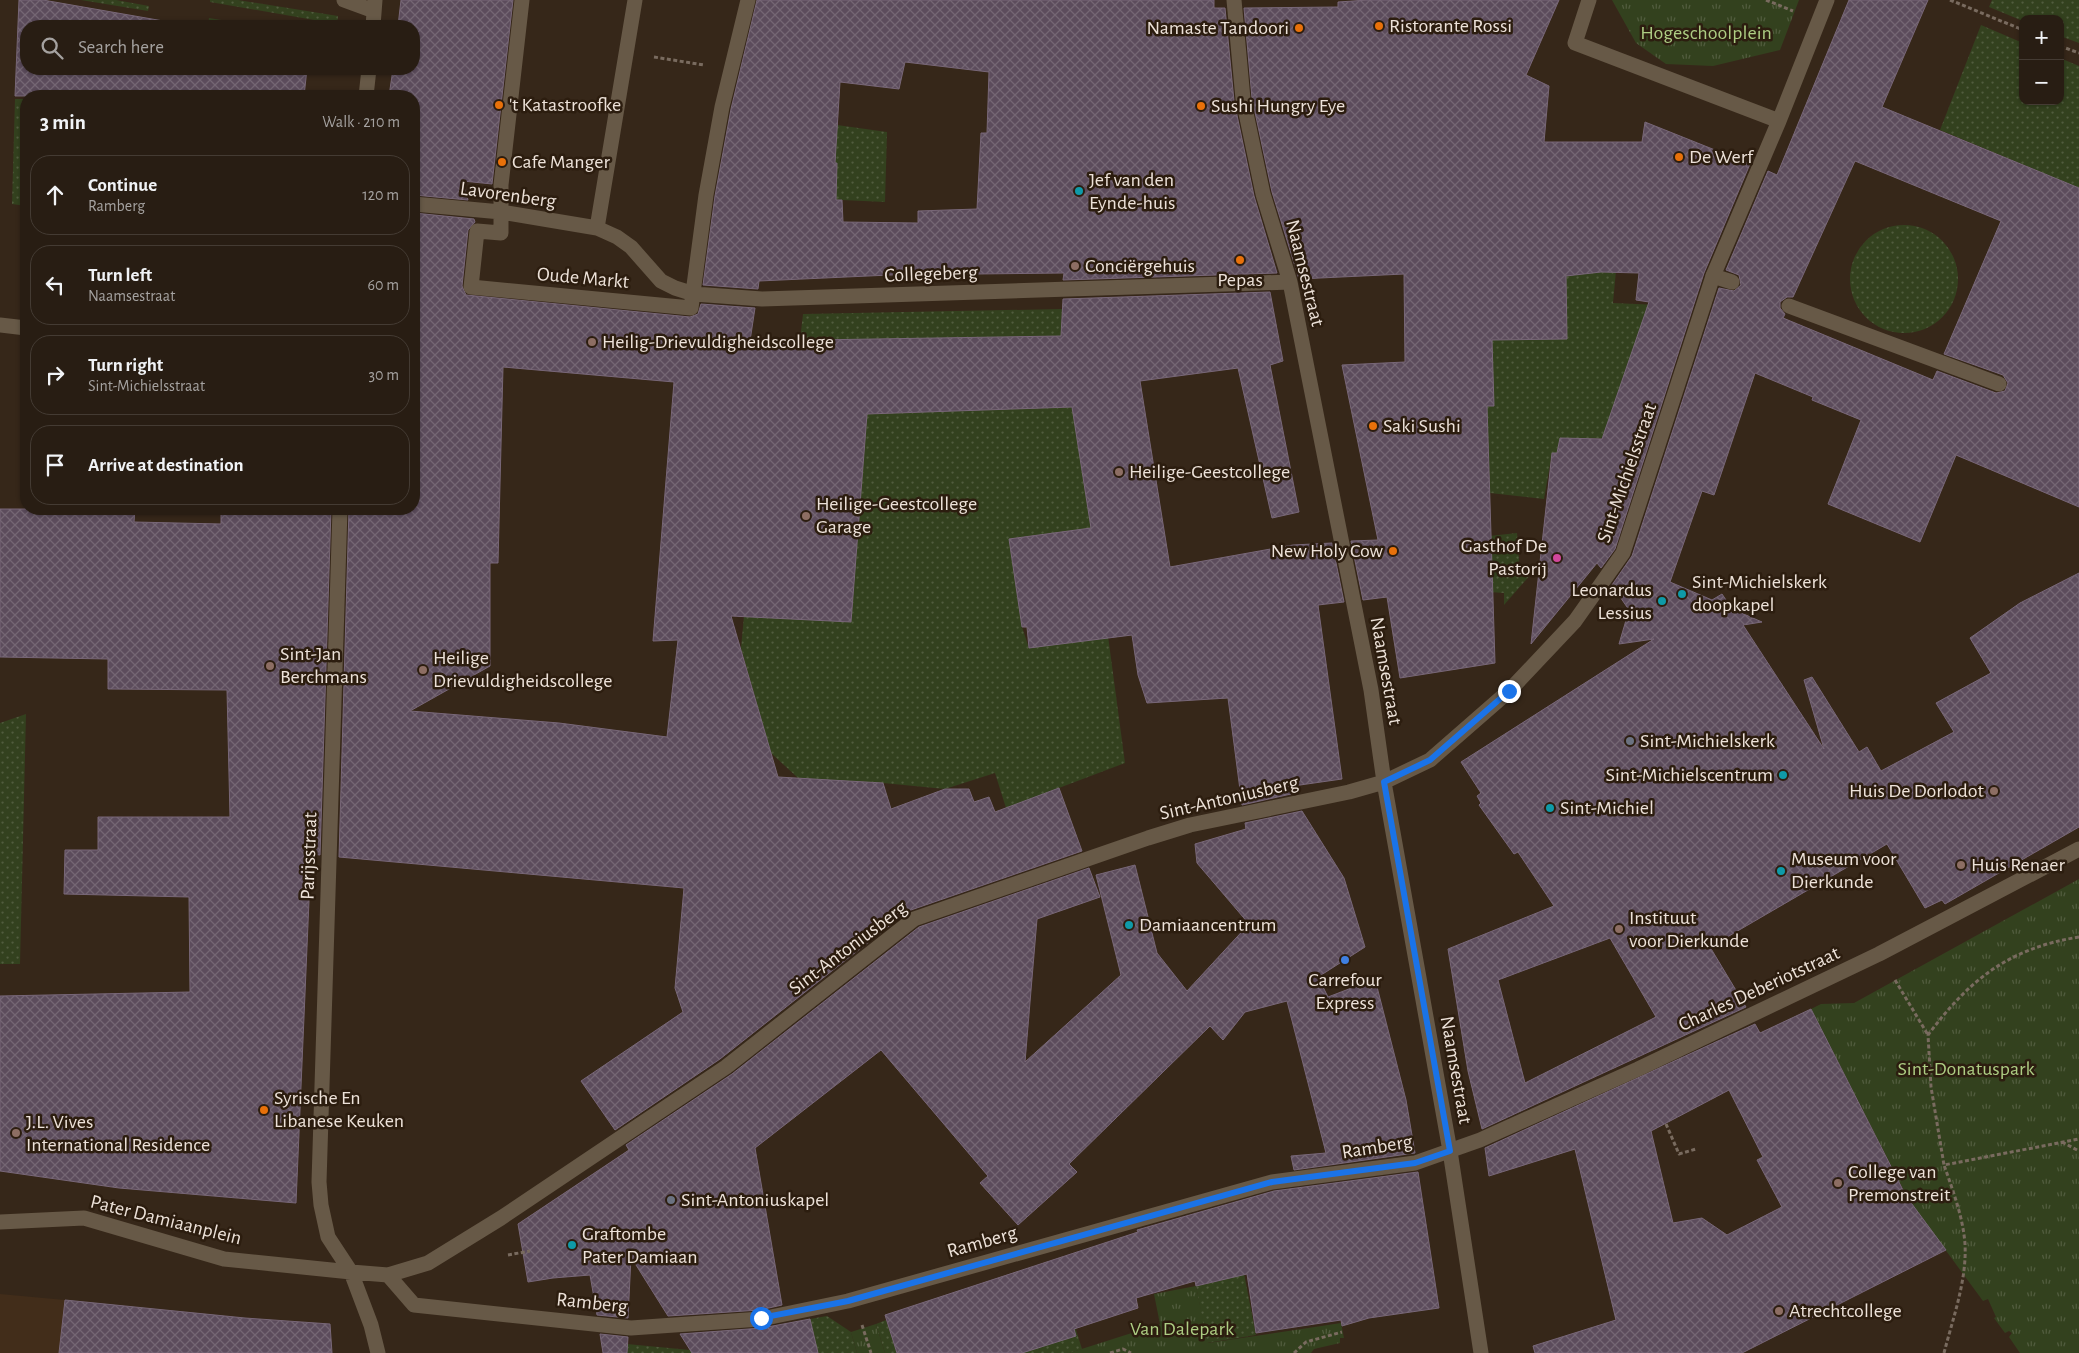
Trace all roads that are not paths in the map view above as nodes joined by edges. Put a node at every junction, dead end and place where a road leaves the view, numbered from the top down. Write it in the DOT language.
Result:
graph roads {
  1 [pos="344,0"];
  2 [pos="522,0"];
  3 [pos="635,0"];
  4 [pos="748,0"];
  5 [pos="1234,0"];
  6 [pos="1589,0"];
  7 [pos="1826,0"];
  8 [pos="375,5"];
  9 [pos="374,20"];
  10 [pos="368,75"];
  11 [pos="366,90"];
  12 [pos="1779,122"];
  13 [pos="420,205"];
  14 [pos="501,212"];
  15 [pos="597,228"];
  16 [pos="1713,276"];
  17 [pos="1290,282"];
  18 [pos="1732,282"];
  19 [pos="694,294"];
  20 [pos="1789,306"];
  21 [pos="0,325"];
  22 [pos="20,327"];
  23 [pos="1999,384"];
  24 [pos="340,515"];
  25 [pos="1384,782"];
  26 [pos="2079,849"];
  27 [pos="1450,1151"];
  28 [pos="502,1218"];
  29 [pos="0,1222"];
  30 [pos="351,1272"];
  31 [pos="388,1275"];
  32 [pos="378,1353"];
  33 [pos="1480,1353"];
  1 -- 8 [label="street"];
  2 -- 14 [label="street, Oude Markt"];
  3 -- 15 [label="street"];
  4 -- 19 [label="street"];
  5 -- 17 [label="street, Naamsestraat"];
  6 -- 12 [label="street"];
  7 -- 12 [label="street"];
  8 -- 9 [label="street"];
  10 -- 11 [label="street"];
  12 -- 16 [label="street, Sint-Michielsstraat"];
  13 -- 14 [label="street, Lavorenberg"];
  14 -- 15 [label="street, Lavorenberg"];
  14 -- 19 [label="street, Oude Markt"];
  15 -- 19 [label="street, Collegeberg"];
  16 -- 18 [label="street"];
  16 -- 25 [label="street, Sint-Michielsstraat"];
  17 -- 19 [label="street, Collegeberg"];
  17 -- 25 [label="street, Naamsestraat"];
  20 -- 23 [label="street"];
  21 -- 22 [label="street"];
  24 -- 30 [label="street, Parijsstraat"];
  25 -- 27 [label="street, Naamsestraat"];
  25 -- 28 [label="street, Sint-Antoniusberg"];
  26 -- 27 [label="street, Charles Deberiotstraat"];
  27 -- 31 [label="street, Ramberg"];
  27 -- 33 [label="street, Naamsestraat"];
  28 -- 31 [label="street, Pater Damiaanplein"];
  29 -- 30 [label="street, Pater Damiaanplein"];
  30 -- 31 [label="street, Pater Damiaanplein"];
  30 -- 32 [label="street"];
}
